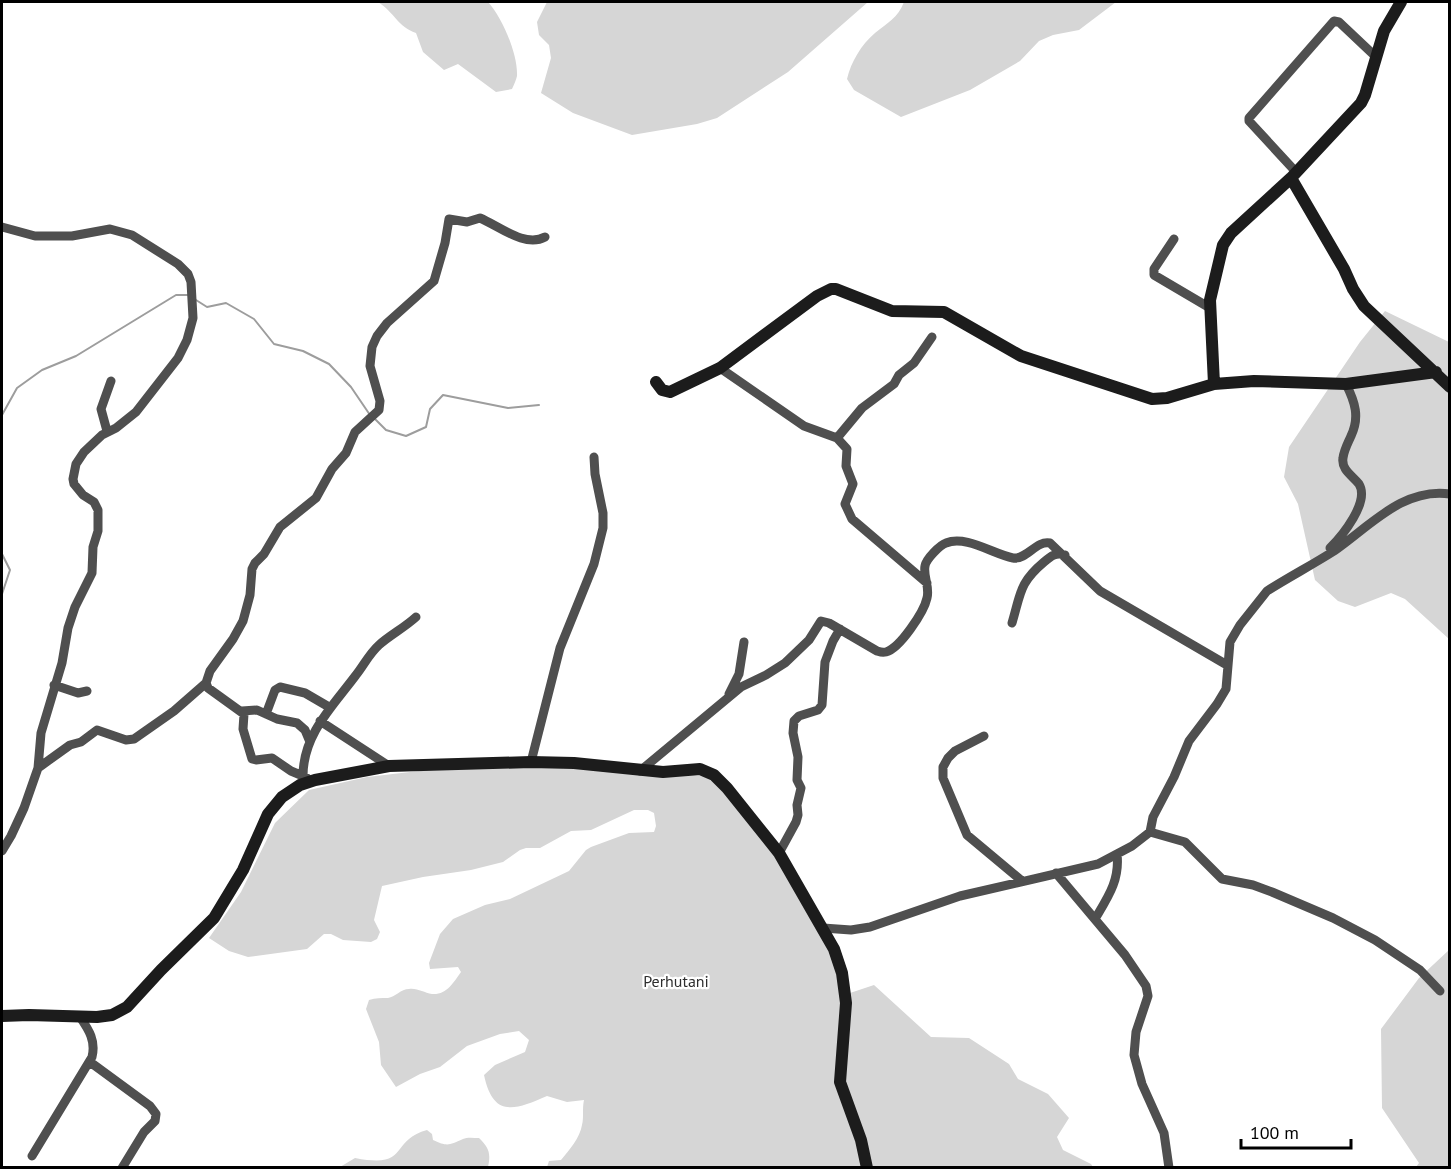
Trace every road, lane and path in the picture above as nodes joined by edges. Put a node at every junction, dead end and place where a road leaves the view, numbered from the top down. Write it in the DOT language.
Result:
graph roads {
  1 [pos="1401,2"];
  2 [pos="1375,56"];
  3 [pos="1293,175"];
  4 [pos="2,227"];
  5 [pos="545,237"];
  6 [pos="1174,239"];
  7 [pos="1210,308"];
  8 [pos="932,337"];
  9 [pos="720,368"];
  10 [pos="1436,372"];
  11 [pos="111,381"];
  12 [pos="656,382"];
  13 [pos="1214,384"];
  14 [pos="1346,384"];
  15 [pos="1449,387"];
  16 [pos="107,431"];
  17 [pos="837,438"];
  18 [pos="594,457"];
  19 [pos="1449,494"];
  20 [pos="1065,555"];
  21 [pos="1315,562"];
  22 [pos="927,583"];
  23 [pos="416,617"];
  24 [pos="1012,623"];
  25 [pos="840,629"];
  26 [pos="744,642"];
  27 [pos="1227,665"];
  28 [pos="206,683"];
  29 [pos="54,685"];
  30 [pos="87,691"];
  31 [pos="726,699"];
  32 [pos="329,707"];
  33 [pos="242,711"];
  34 [pos="266,714"];
  35 [pos="320,721"];
  36 [pos="984,736"];
  37 [pos="310,742"];
  38 [pos="531,762"];
  39 [pos="389,766"];
  40 [pos="38,768"];
  41 [pos="640,771"];
  42 [pos="307,779"];
  43 [pos="1150,832"];
  44 [pos="2,851"];
  45 [pos="779,853"];
  46 [pos="1117,854"];
  47 [pos="1056,873"];
  48 [pos="1022,881"];
  49 [pos="1095,919"];
  50 [pos="824,928"];
  51 [pos="1440,991"];
  52 [pos="2,1016"];
  53 [pos="80,1017"];
  54 [pos="90,1062"];
  55 [pos="32,1156"];
  56 [pos="122,1167"];
  57 [pos="867,1167"];
  58 [pos="1169,1167"];
  1 -- 2 [label="street"];
  2 -- 3 [label="street"];
  2 -- 3 [label="street"];
  3 -- 7 [label="street"];
  3 -- 10 [label="street"];
  4 -- 16 [label="street"];
  5 -- 28 [label="street"];
  6 -- 7 [label="street"];
  7 -- 13 [label="street"];
  8 -- 17 [label="street"];
  9 -- 12 [label="street"];
  9 -- 13 [label="street"];
  9 -- 17 [label="street"];
  10 -- 14 [label="street"];
  10 -- 15 [label="street"];
  11 -- 16 [label="street"];
  13 -- 14 [label="street"];
  14 -- 21 [label="street"];
  16 -- 29 [label="street"];
  17 -- 22 [label="street"];
  18 -- 38 [label="street"];
  19 -- 21 [label="street"];
  20 -- 22 [label="street"];
  20 -- 24 [label="street"];
  20 -- 27 [label="street"];
  21 -- 27 [label="street"];
  22 -- 25 [label="street"];
  23 -- 32 [label="street"];
  25 -- 31 [label="street"];
  25 -- 45 [label="street"];
  26 -- 31 [label="street"];
  27 -- 43 [label="street"];
  28 -- 33 [label="street"];
  28 -- 40 [label="street"];
  29 -- 30 [label="street"];
  29 -- 40 [label="street"];
  31 -- 41 [label="street"];
  32 -- 34 [label="street"];
  32 -- 35 [label="street"];
  33 -- 34 [label="street"];
  33 -- 42 [label="street"];
  34 -- 37 [label="street"];
  35 -- 37 [label="street"];
  35 -- 39 [label="street"];
  36 -- 48 [label="street"];
  37 -- 42 [label="street"];
  38 -- 39 [label="street"];
  38 -- 41 [label="street"];
  39 -- 42 [label="street"];
  40 -- 44 [label="street"];
  41 -- 45 [label="street"];
  42 -- 53 [label="street"];
  43 -- 46 [label="street"];
  43 -- 51 [label="street"];
  45 -- 50 [label="street"];
  46 -- 47 [label="street"];
  46 -- 49 [label="street"];
  47 -- 48 [label="street"];
  47 -- 49 [label="street"];
  48 -- 50 [label="street"];
  49 -- 58 [label="street"];
  50 -- 57 [label="street"];
  52 -- 53 [label="street"];
  53 -- 54 [label="street"];
  54 -- 55 [label="street"];
  54 -- 56 [label="street"];
}
